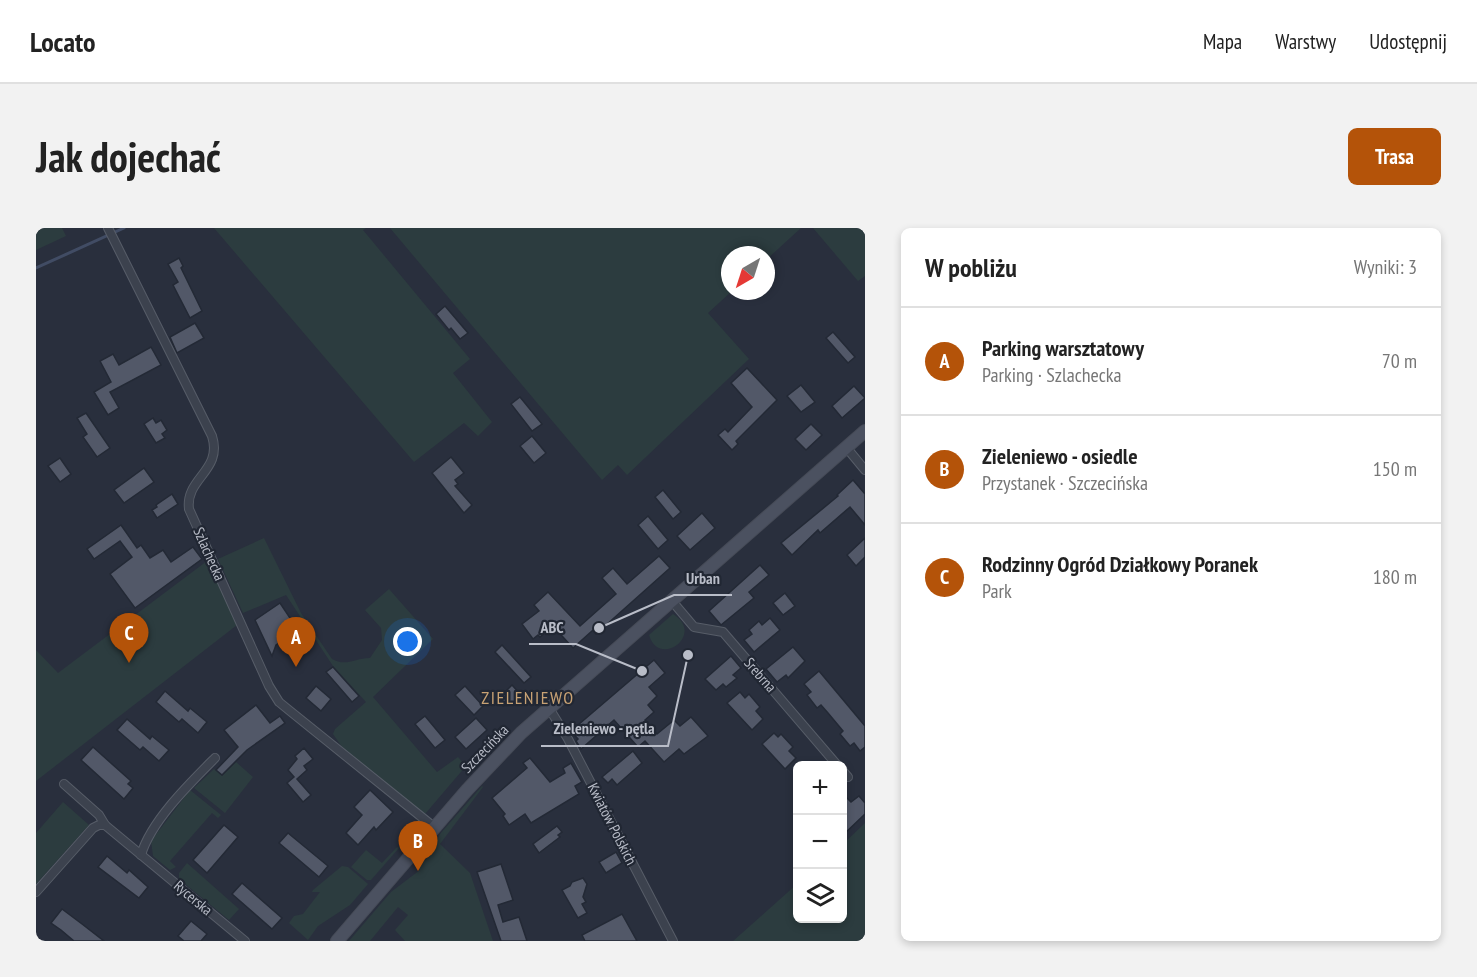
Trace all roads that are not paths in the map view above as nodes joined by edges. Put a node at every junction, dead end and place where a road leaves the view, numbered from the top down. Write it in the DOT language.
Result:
graph roads {
  1 [pos="108,228"];
  2 [pos="865,431"];
  3 [pos="846,447"];
  4 [pos="865,470"];
  5 [pos="672,601"];
  6 [pos="549,708"];
  7 [pos="215,758"];
  8 [pos="835,761"];
  9 [pos="64,784"];
  10 [pos="105,825"];
  11 [pos="434,827"];
  12 [pos="141,855"];
  13 [pos="36,892"];
  14 [pos="245,941"];
  15 [pos="337,941"];
  16 [pos="673,941"];
  1 -- 11 [label="street, Szlachecka"];
  2 -- 3 [label="street, Szczecińska"];
  3 -- 4 [label="street"];
  3 -- 5 [label="street, Szczecińska"];
  5 -- 6 [label="street, Szczecińska"];
  5 -- 8 [label="street, Srebrna"];
  6 -- 11 [label="street, Szczecińska"];
  6 -- 16 [label="street, Kwiatów Polskich"];
  7 -- 12 [label="street"];
  9 -- 10 [label="street, Rycerska"];
  10 -- 12 [label="street, Rycerska"];
  10 -- 13 [label="street"];
  11 -- 15 [label="street, Szczecińska"];
  12 -- 14 [label="street, Rycerska"];
}
